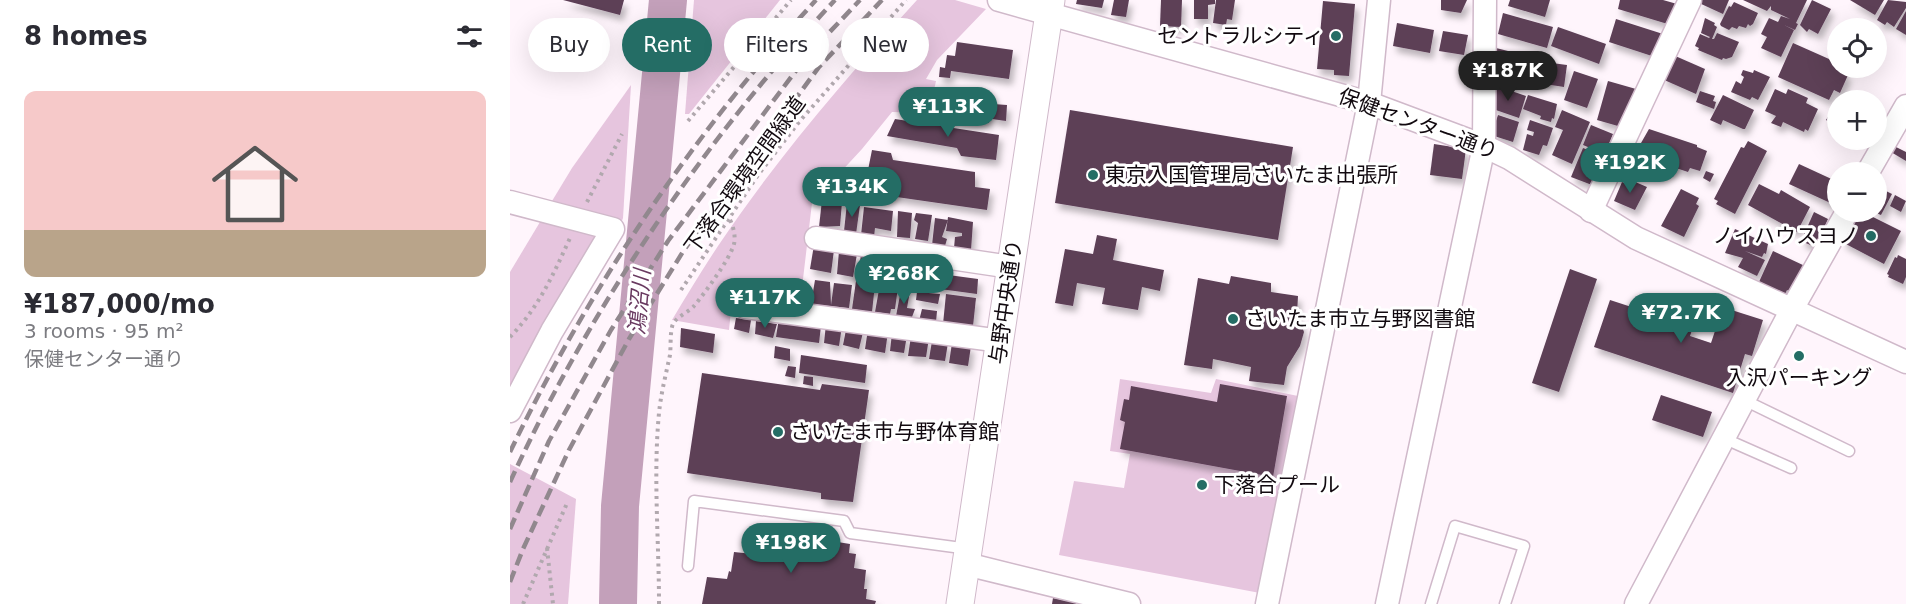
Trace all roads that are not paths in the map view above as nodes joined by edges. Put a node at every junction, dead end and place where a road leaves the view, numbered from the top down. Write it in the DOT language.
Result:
graph roads {
  1 [pos="999,0"];
  2 [pos="1379,0"];
  3 [pos="1485,0"];
  4 [pos="1690,0"];
  5 [pos="1050,7"];
  6 [pos="1368,103"];
  7 [pos="1906,105"];
  8 [pos="1484,146"];
  9 [pos="1874,162"];
  10 [pos="510,202"];
  11 [pos="1591,211"];
  12 [pos="1840,222"];
  13 [pos="816,238"];
  14 [pos="1011,267"];
  15 [pos="745,307"];
  16 [pos="1792,309"];
  17 [pos="1001,340"];
  18 [pos="1906,362"];
  19 [pos="1744,400"];
  20 [pos="510,411"];
  21 [pos="1723,438"];
  22 [pos="1849,451"];
  23 [pos="1791,468"];
  24 [pos="968,557"];
  25 [pos="688,566"];
  26 [pos="960,604"];
  27 [pos="1129,604"];
  28 [pos="1267,604"];
  29 [pos="1387,604"];
  30 [pos="1431,604"];
  31 [pos="1505,604"];
  32 [pos="1636,604"];
  1 -- 5 [label="street, 保健センター通り"];
  2 -- 6 [label="street"];
  3 -- 8 [label="street"];
  4 -- 11 [label="street"];
  5 -- 6 [label="street, 保健センター通り"];
  5 -- 14 [label="street, 与野中央通り"];
  6 -- 8 [label="street, 保健センター通り"];
  6 -- 28 [label="street"];
  7 -- 9 [label="street"];
  8 -- 11 [label="street, 保健センター通り"];
  8 -- 29 [label="street"];
  10 -- 20 [label="street"];
  11 -- 16 [label="street, 保健センター通り"];
  12 -- 16 [label="street"];
  13 -- 14 [label="street"];
  14 -- 17 [label="street, 与野中央通り"];
  15 -- 17 [label="street"];
  16 -- 18 [label="street, 保健センター通り"];
  16 -- 19 [label="street"];
  17 -- 24 [label="street, 与野中央通り"];
  19 -- 21 [label="street"];
  19 -- 22 [label="lane"];
  21 -- 23 [label="lane"];
  21 -- 32 [label="street"];
  24 -- 25 [label="lane"];
  24 -- 26 [label="street, 与野中央通り"];
  24 -- 27 [label="street"];
  30 -- 31 [label="lane"];
}
